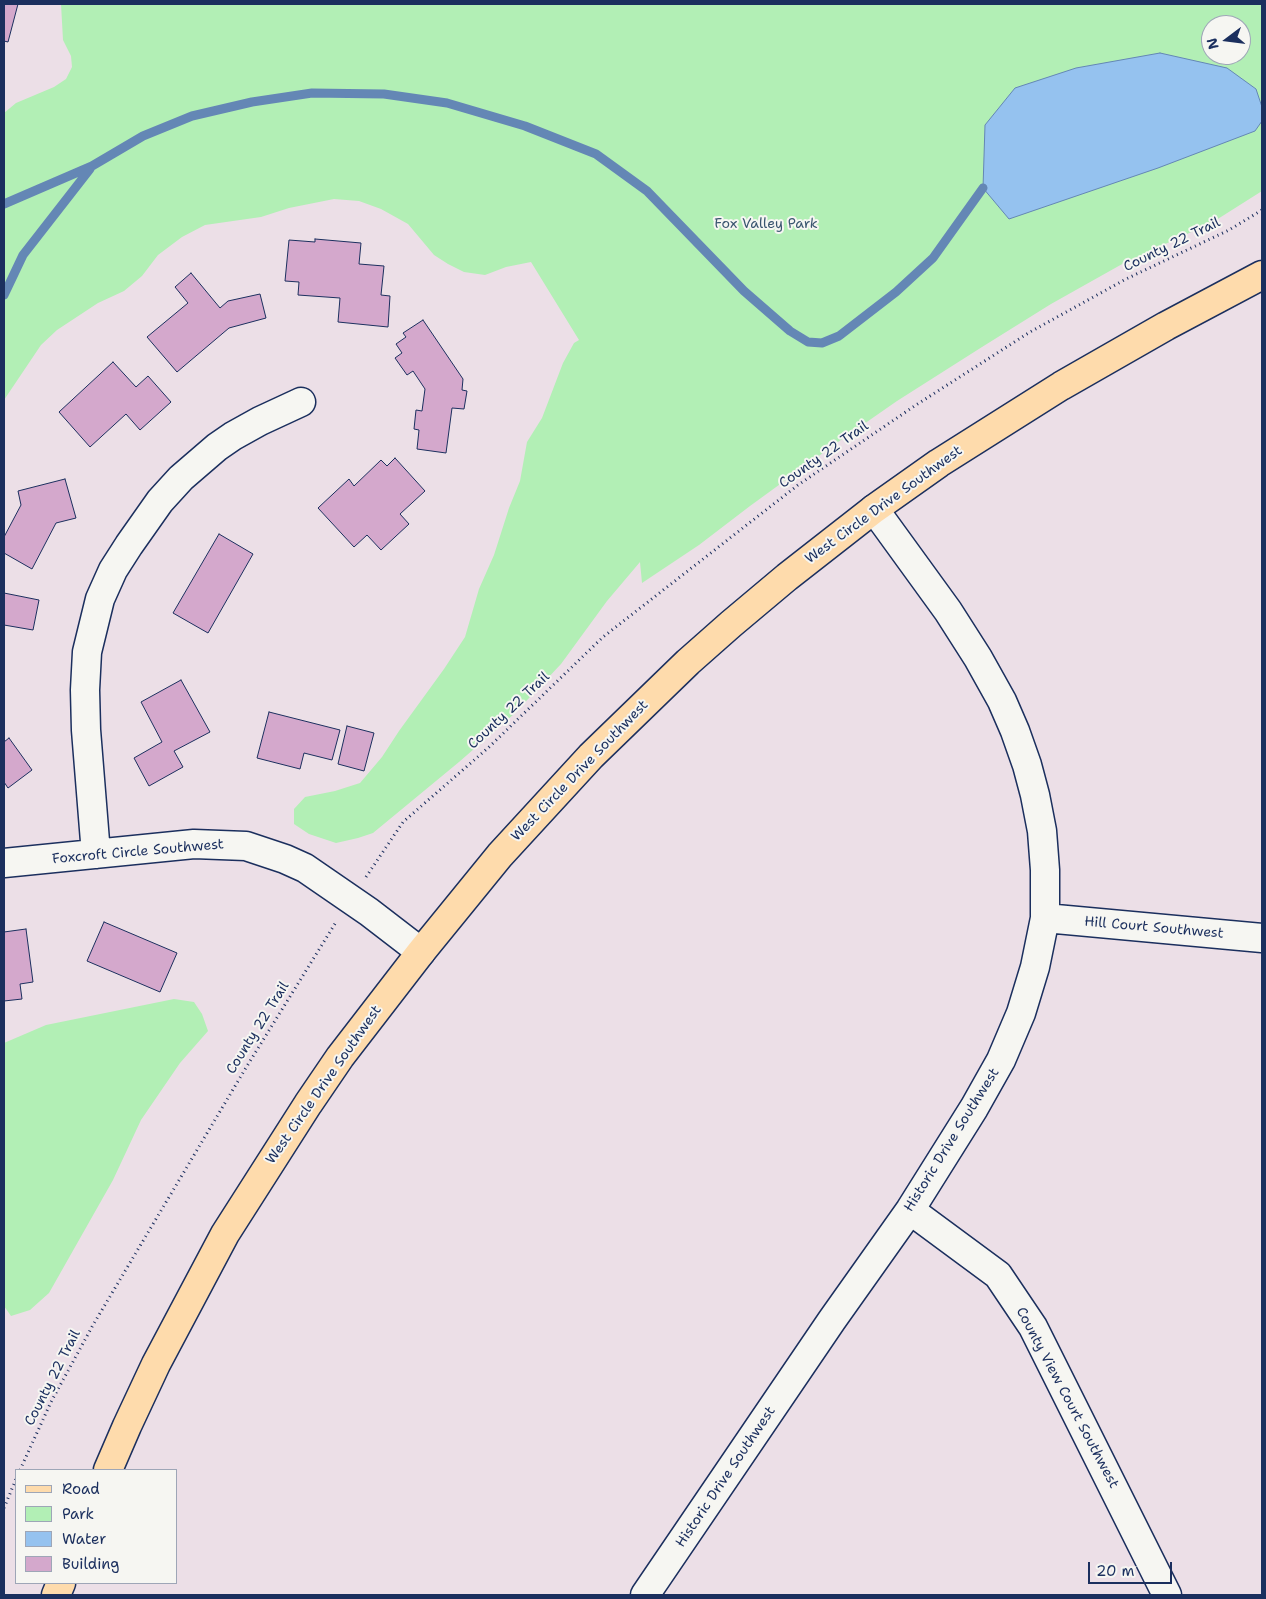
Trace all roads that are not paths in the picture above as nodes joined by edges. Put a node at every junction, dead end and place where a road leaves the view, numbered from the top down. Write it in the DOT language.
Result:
graph roads {
  1 [pos="1262,275"];
  2 [pos="301,402"];
  3 [pos="874,509"];
  4 [pos="96,854"];
  5 [pos="4,863"];
  6 [pos="1045,918"];
  7 [pos="1262,938"];
  8 [pos="421,952"];
  9 [pos="910,1210"];
  10 [pos="108,1469"];
  11 [pos="645,1595"];
  12 [pos="1167,1595"];
  1 -- 3 [label="main road, West Circle Drive Southwest"];
  2 -- 4 [label="street"];
  3 -- 6 [label="street, Historic Drive Southwest"];
  3 -- 8 [label="main road, West Circle Drive Southwest"];
  4 -- 5 [label="street, Foxcroft Circle Southwest"];
  4 -- 8 [label="street, Foxcroft Circle Southwest"];
  6 -- 7 [label="street, Hill Court Southwest"];
  6 -- 9 [label="street, Historic Drive Southwest"];
  8 -- 10 [label="main road, West Circle Drive Southwest"];
  9 -- 11 [label="street, Historic Drive Southwest"];
  9 -- 12 [label="street, County View Court Southwest"];
}
